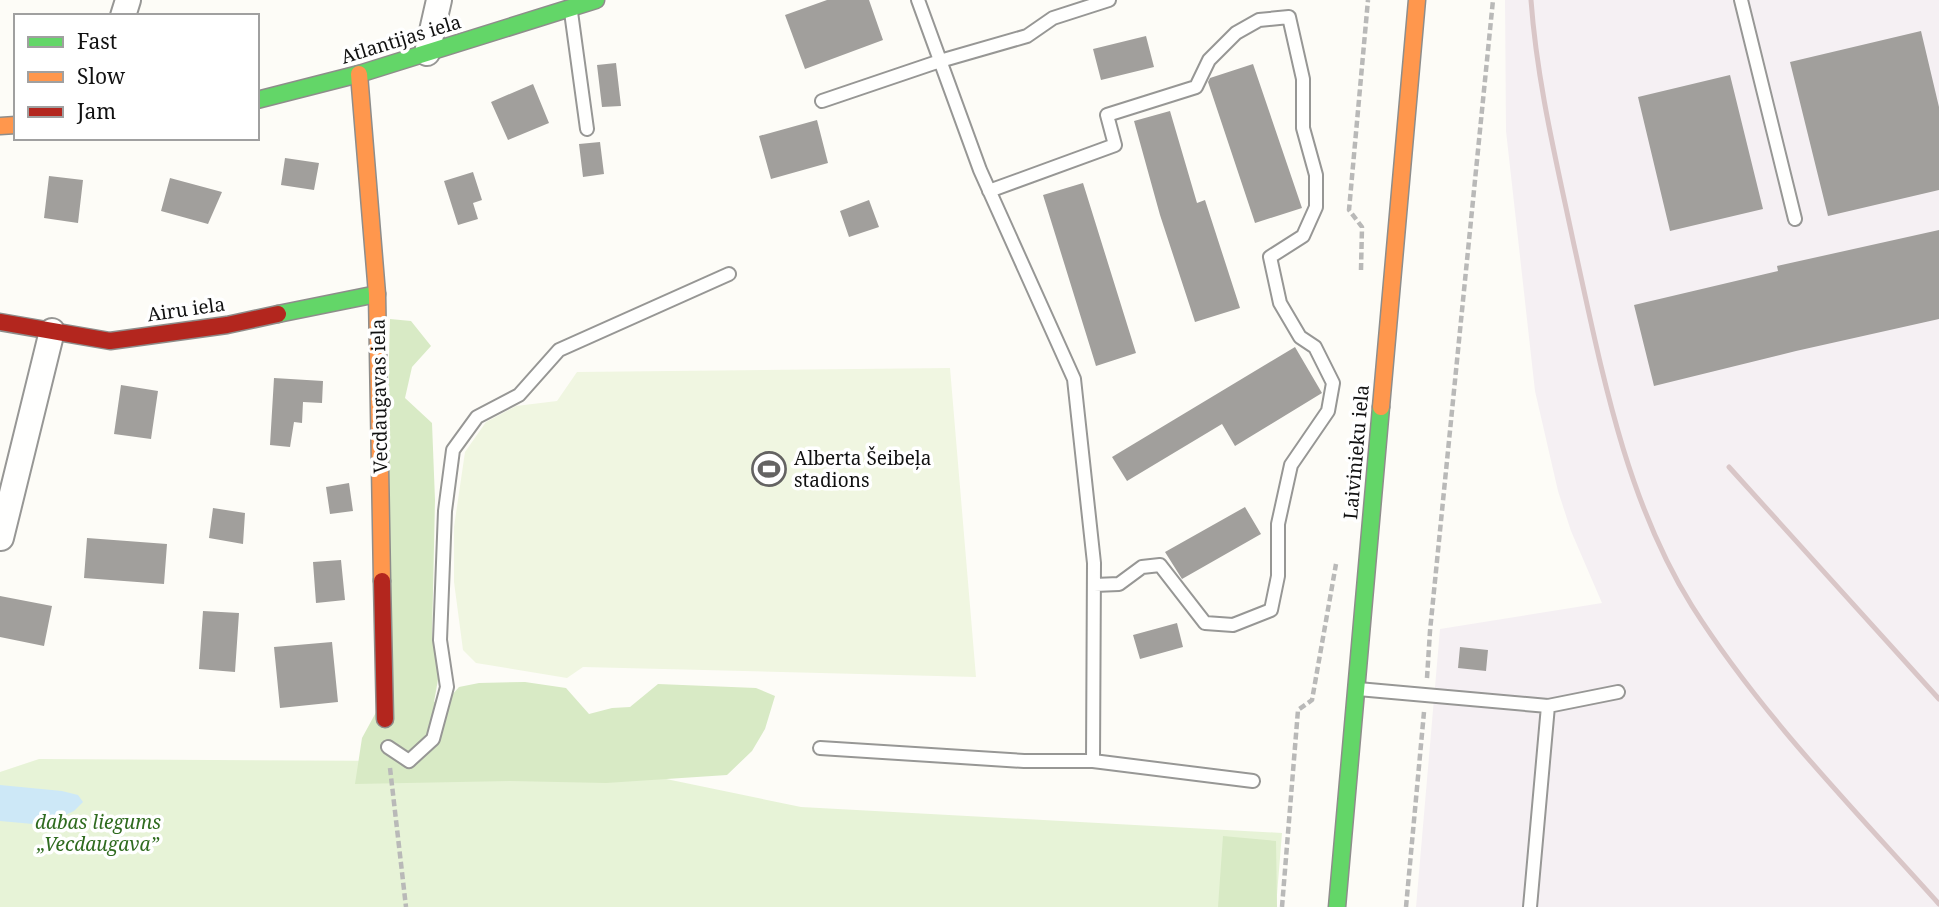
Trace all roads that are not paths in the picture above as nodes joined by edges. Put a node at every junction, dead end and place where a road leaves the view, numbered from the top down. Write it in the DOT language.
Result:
graph roads {
  1 [pos="439,0"];
  2 [pos="596,0"];
  3 [pos="918,0"];
  4 [pos="1109,0"];
  5 [pos="1418,0"];
  6 [pos="1741,0"];
  7 [pos="570,8"];
  8 [pos="427,53"];
  9 [pos="940,61"];
  10 [pos="359,74"];
  11 [pos="259,99"];
  12 [pos="822,101"];
  13 [pos="587,129"];
  14 [pos="989,191"];
  15 [pos="1795,219"];
  16 [pos="729,274"];
  17 [pos="377,294"];
  18 [pos="0,322"];
  19 [pos="52,331"];
  20 [pos="1,538"];
  21 [pos="1094,585"];
  22 [pos="1356,689"];
  23 [pos="1618,692"];
  24 [pos="1548,706"];
  25 [pos="385,719"];
  26 [pos="388,747"];
  27 [pos="820,748"];
  28 [pos="1093,761"];
  29 [pos="1253,780"];
  30 [pos="1337,907"];
  31 [pos="1530,907"];
  1 -- 8 [label="street"];
  2 -- 7 [label="street, Atlantijas iela"];
  3 -- 9 [label="lane"];
  4 -- 9 [label="lane"];
  5 -- 22 [label="street, Laivinieku iela"];
  6 -- 15 [label="lane"];
  7 -- 8 [label="street, Atlantijas iela"];
  7 -- 13 [label="lane"];
  8 -- 10 [label="street, Atlantijas iela"];
  9 -- 12 [label="lane"];
  9 -- 14 [label="lane"];
  10 -- 11 [label="street, Atlantijas iela"];
  10 -- 17 [label="street, Vecdaugavas iela"];
  14 -- 21 [label="lane"];
  14 -- 21 [label="lane"];
  16 -- 26 [label="lane"];
  17 -- 19 [label="street, Airu iela"];
  17 -- 25 [label="street, Vecdaugavas iela"];
  18 -- 19 [label="street, Airu iela"];
  19 -- 20 [label="street"];
  21 -- 28 [label="lane"];
  22 -- 24 [label="lane"];
  22 -- 30 [label="street, Laivinieku iela"];
  23 -- 24 [label="lane"];
  24 -- 31 [label="lane"];
  27 -- 28 [label="lane"];
  28 -- 29 [label="lane"];
}
